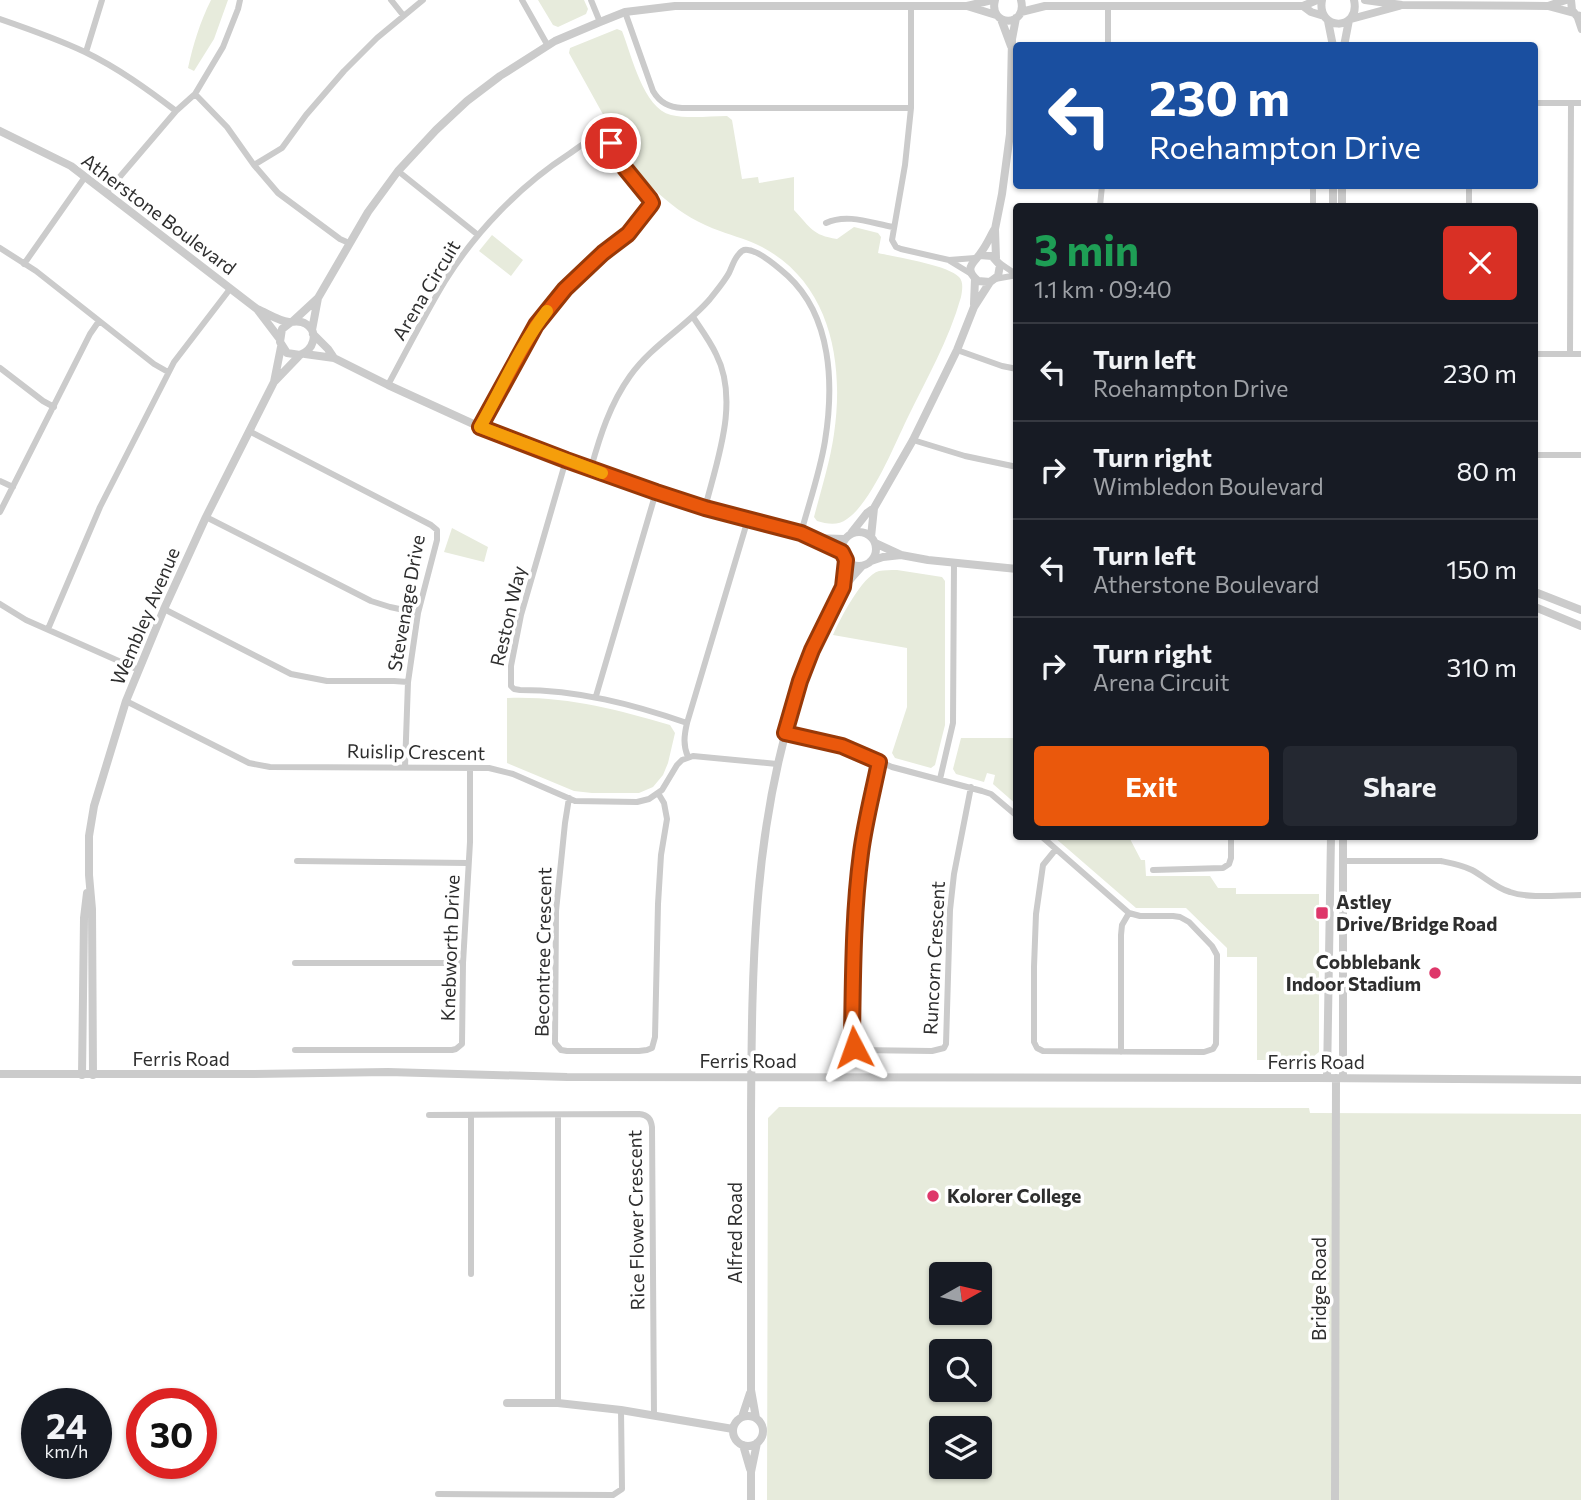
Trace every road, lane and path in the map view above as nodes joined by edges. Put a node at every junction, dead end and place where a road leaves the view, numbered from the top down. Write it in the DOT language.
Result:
graph roads {
  1 [pos="102,0"];
  2 [pos="240,0"];
  3 [pos="391,0"];
  4 [pos="423,0"];
  5 [pos="522,0"];
  6 [pos="591,0"];
  7 [pos="993,0"];
  8 [pos="1021,0"];
  9 [pos="1026,0"];
  10 [pos="1320,0"];
  11 [pos="1354,0"];
  12 [pos="1365,0"];
  13 [pos="1569,0"];
  14 [pos="842,2"];
  15 [pos="1402,2"];
  16 [pos="675,3"];
  17 [pos="758,3"];
  18 [pos="924,3"];
  19 [pos="911,6"];
  20 [pos="967,6"];
  21 [pos="1045,6"];
  22 [pos="1108,6"];
  23 [pos="1303,6"];
  24 [pos="1548,6"];
  25 [pos="625,12"];
  26 [pos="403,15"];
  27 [pos="1018,15"];
  28 [pos="1577,15"];
  29 [pos="998,17"];
  30 [pos="1326,18"];
  31 [pos="0,19"];
  32 [pos="1350,20"];
  33 [pos="600,22"];
  34 [pos="1581,30"];
  35 [pos="1108,42"];
  36 [pos="1332,42"];
  37 [pos="1346,42"];
  38 [pos="548,46"];
  39 [pos="1012,49"];
  40 [pos="86,52"];
  41 [pos="195,94"];
  42 [pos="1538,103"];
  43 [pos="1571,103"];
  44 [pos="1581,103"];
  45 [pos="911,108"];
  46 [pos="176,111"];
  47 [pos="0,131"];
  48 [pos="254,166"];
  49 [pos="398,172"];
  50 [pos="85,177"];
  51 [pos="106,193"];
  52 [pos="826,223"];
  53 [pos="893,227"];
  54 [pos="995,229"];
  55 [pos="478,235"];
  56 [pos="349,243"];
  57 [pos="0,248"];
  58 [pos="978,256"];
  59 [pos="949,260"];
  60 [pos="997,260"];
  61 [pos="24,264"];
  62 [pos="1013,272"];
  63 [pos="1013,276"];
  64 [pos="974,277"];
  65 [pos="993,281"];
  66 [pos="230,289"];
  67 [pos="318,298"];
  68 [pos="974,307"];
  69 [pos="257,309"];
  70 [pos="693,317"];
  71 [pos="99,321"];
  72 [pos="292,322"];
  73 [pos="312,332"];
  74 [pos="280,342"];
  75 [pos="957,350"];
  76 [pos="303,354"];
  77 [pos="1538,354"];
  78 [pos="1570,354"];
  79 [pos="1581,354"];
  80 [pos="334,358"];
  81 [pos="0,368"];
  82 [pos="1013,368"];
  83 [pos="169,372"];
  84 [pos="274,382"];
  85 [pos="388,385"];
  86 [pos="54,407"];
  87 [pos="480,427"];
  88 [pos="249,430"];
  89 [pos="913,440"];
  90 [pos="1538,455"];
  91 [pos="1581,455"];
  92 [pos="566,460"];
  93 [pos="1013,466"];
  94 [pos="591,468"];
  95 [pos="0,481"];
  96 [pos="13,487"];
  97 [pos="656,492"];
  98 [pos="705,508"];
  99 [pos="874,508"];
  100 [pos="0,512"];
  101 [pos="206,517"];
  102 [pos="748,519"];
  103 [pos="801,533"];
  104 [pos="852,533"];
  105 [pos="814,538"];
  106 [pos="844,539"];
  107 [pos="873,540"];
  108 [pos="901,555"];
  109 [pos="844,556"];
  110 [pos="871,561"];
  111 [pos="954,563"];
  112 [pos="862,566"];
  113 [pos="1013,569"];
  114 [pos="843,587"];
  115 [pos="1538,593"];
  116 [pos="0,604"];
  117 [pos="1538,608"];
  118 [pos="164,609"];
  119 [pos="1581,610"];
  120 [pos="418,613"];
  121 [pos="1581,626"];
  122 [pos="48,629"];
  123 [pos="139,670"];
  124 [pos="408,682"];
  125 [pos="596,696"];
  126 [pos="126,701"];
  127 [pos="687,723"];
  128 [pos="785,733"];
  129 [pos="688,757"];
  130 [pos="879,762"];
  131 [pos="777,764"];
  132 [pos="405,767"];
  133 [pos="470,768"];
  134 [pos="940,779"];
  135 [pos="971,787"];
  136 [pos="658,793"];
  137 [pos="569,798"];
  138 [pos="1013,813"];
  139 [pos="1046,840"];
  140 [pos="1231,840"];
  141 [pos="1331,840"];
  142 [pos="1343,840"];
  143 [pos="1056,849"];
  144 [pos="297,861"];
  145 [pos="1343,861"];
  146 [pos="468,863"];
  147 [pos="1153,870"];
  148 [pos="89,876"];
  149 [pos="1581,895"];
  150 [pos="1129,913"];
  151 [pos="295,963"];
  152 [pos="463,963"];
  153 [pos="295,1050"];
  154 [pos="1121,1052"];
  155 [pos="0,1074"];
  156 [pos="82,1075"];
  157 [pos="93,1075"];
  158 [pos="751,1077"];
  159 [pos="1335,1078"];
  160 [pos="1581,1080"];
  161 [pos="429,1115"];
  162 [pos="558,1115"];
  163 [pos="471,1116"];
  164 [pos="471,1274"];
  165 [pos="751,1390"];
  166 [pos="507,1404"];
  167 [pos="558,1404"];
  168 [pos="621,1410"];
  169 [pos="654,1416"];
  170 [pos="742,1417"];
  171 [pos="756,1418"];
  172 [pos="733,1429"];
  173 [pos="757,1443"];
  174 [pos="743,1445"];
  175 [pos="751,1472"];
  176 [pos="438,1494"];
  177 [pos="751,1500"];
  178 [pos="1335,1500"];
  1 -- 40 [label="street"];
  2 -- 41 [label="street"];
  3 -- 26 [label="street"];
  4 -- 26 [label="street"];
  5 -- 38 [label="street"];
  6 -- 33 [label="street"];
  7 -- 20 [label="street"];
  7 -- 29 [label="street"];
  8 -- 27 [label="street"];
  9 -- 21 [label="street"];
  10 -- 23 [label="street"];
  10 -- 30 [label="street"];
  11 -- 32 [label="street"];
  12 -- 15 [label="street"];
  13 -- 24 [label="street"];
  13 -- 28 [label="street"];
  14 -- 17 [label="street"];
  14 -- 19 [label="street"];
  15 -- 24 [label="street"];
  15 -- 32 [label="street"];
  16 -- 17 [label="street"];
  16 -- 25 [label="street"];
  18 -- 19 [label="street"];
  18 -- 20 [label="street"];
  19 -- 45 [label="street"];
  20 -- 29 [label="street"];
  21 -- 22 [label="street"];
  21 -- 27 [label="street"];
  22 -- 23 [label="street"];
  22 -- 35 [label="street"];
  23 -- 30 [label="street"];
  24 -- 28 [label="street"];
  25 -- 33 [label="street"];
  25 -- 45 [label="street"];
  26 -- 48 [label="street"];
  27 -- 29 [label="street"];
  27 -- 39 [label="street"];
  28 -- 34 [label="street"];
  29 -- 39 [label="street"];
  30 -- 32 [label="street"];
  30 -- 36 [label="street"];
  31 -- 40 [label="street"];
  32 -- 37 [label="street"];
  33 -- 38 [label="street"];
  38 -- 49 [label="street"];
  39 -- 54 [label="street"];
  40 -- 46 [label="street"];
  41 -- 46 [label="street"];
  41 -- 48 [label="street"];
  42 -- 43 [label="street"];
  43 -- 44 [label="street"];
  43 -- 78 [label="street"];
  45 -- 53 [label="street"];
  46 -- 51 [label="street"];
  47 -- 50 [label="street, Atherstone Boulevard"];
  48 -- 56 [label="street"];
  49 -- 55 [label="street"];
  49 -- 56 [label="street"];
  50 -- 51 [label="street, Atherstone Boulevard"];
  50 -- 61 [label="street"];
  51 -- 66 [label="street, Atherstone Boulevard"];
  52 -- 53 [label="street"];
  53 -- 59 [label="street"];
  54 -- 58 [label="street"];
  54 -- 60 [label="street"];
  55 -- 85 [label="street, Arena Circuit"];
  55 -- 87 [label="street, Arena Circuit"];
  56 -- 67 [label="street"];
  57 -- 61 [label="street"];
  58 -- 59 [label="street"];
  58 -- 60 [label="street"];
  58 -- 64 [label="street"];
  59 -- 64 [label="street"];
  60 -- 62 [label="street"];
  60 -- 65 [label="street"];
  61 -- 71 [label="street"];
  63 -- 65 [label="street"];
  64 -- 65 [label="street"];
  64 -- 68 [label="street"];
  65 -- 68 [label="street"];
  66 -- 69 [label="street, Atherstone Boulevard"];
  66 -- 83 [label="street"];
  67 -- 72 [label="street"];
  67 -- 73 [label="street"];
  68 -- 75 [label="street"];
  69 -- 72 [label="street, Atherstone Boulevard"];
  69 -- 74 [label="street, Atherstone Boulevard"];
  70 -- 94 [label="street"];
  70 -- 98 [label="street"];
  70 -- 103 [label="street"];
  71 -- 83 [label="street"];
  71 -- 86 [label="street"];
  72 -- 73 [label="street"];
  72 -- 74 [label="street"];
  73 -- 76 [label="street"];
  73 -- 80 [label="street"];
  74 -- 76 [label="street"];
  74 -- 84 [label="street, Wembley Avenue"];
  75 -- 82 [label="street"];
  75 -- 89 [label="street"];
  76 -- 80 [label="street"];
  76 -- 84 [label="street, Wembley Avenue"];
  77 -- 78 [label="street"];
  78 -- 79 [label="street"];
  80 -- 85 [label="street"];
  81 -- 86 [label="street"];
  83 -- 122 [label="street"];
  84 -- 88 [label="street, Wembley Avenue"];
  85 -- 87 [label="street"];
  86 -- 96 [label="street"];
  87 -- 92 [label="street"];
  88 -- 101 [label="street, Wembley Avenue"];
  88 -- 120 [label="street, Stevenage Drive"];
  89 -- 93 [label="street"];
  89 -- 99 [label="street"];
  90 -- 91 [label="street"];
  92 -- 94 [label="street"];
  92 -- 125 [label="street, Reston Way"];
  94 -- 97 [label="street"];
  95 -- 96 [label="street"];
  96 -- 100 [label="street"];
  97 -- 98 [label="street"];
  97 -- 125 [label="street"];
  98 -- 102 [label="street"];
  99 -- 104 [label="street"];
  99 -- 107 [label="street"];
  101 -- 118 [label="street, Wembley Avenue"];
  101 -- 120 [label="street"];
  102 -- 103 [label="street"];
  102 -- 127 [label="street"];
  103 -- 105 [label="street"];
  104 -- 106 [label="street"];
  104 -- 107 [label="street"];
  105 -- 106 [label="street"];
  105 -- 109 [label="street"];
  106 -- 109 [label="street"];
  107 -- 108 [label="street"];
  107 -- 110 [label="street"];
  108 -- 110 [label="street"];
  108 -- 111 [label="street"];
  109 -- 112 [label="street"];
  109 -- 114 [label="street"];
  110 -- 112 [label="street"];
  111 -- 113 [label="street"];
  111 -- 134 [label="street"];
  112 -- 114 [label="street"];
  114 -- 128 [label="street, Alfred Road"];
  115 -- 119 [label="street"];
  116 -- 122 [label="street"];
  117 -- 121 [label="street"];
  118 -- 123 [label="street, Wembley Avenue"];
  118 -- 124 [label="street"];
  120 -- 124 [label="street, Stevenage Drive"];
  122 -- 123 [label="street"];
  123 -- 126 [label="street, Wembley Avenue"];
  124 -- 132 [label="street, Stevenage Drive"];
  125 -- 127 [label="street, Reston Way"];
  126 -- 132 [label="street, Ruislip Crescent"];
  126 -- 148 [label="street, Wembley Avenue"];
  127 -- 129 [label="street"];
  128 -- 130 [label="street"];
  128 -- 131 [label="street, Alfred Road"];
  129 -- 131 [label="street"];
  129 -- 136 [label="street"];
  130 -- 134 [label="street"];
  130 -- 135 [label="street, Runcorn Crescent"];
  131 -- 158 [label="street, Alfred Road"];
  132 -- 133 [label="street, Ruislip Crescent"];
  133 -- 137 [label="street, Ruislip Crescent"];
  133 -- 146 [label="street, Knebworth Drive"];
  134 -- 135 [label="street"];
  135 -- 138 [label="street"];
  136 -- 137 [label="street, Ruislip Crescent"];
  136 -- 137 [label="street, Becontree Crescent"];
  139 -- 143 [label="street"];
  140 -- 147 [label="street"];
  141 -- 159 [label="street, Bridge Road"];
  142 -- 145 [label="street, Bridge Road"];
  143 -- 150 [label="street"];
  143 -- 154 [label="street"];
  144 -- 146 [label="street"];
  145 -- 149 [label="street"];
  145 -- 159 [label="street, Bridge Road"];
  146 -- 152 [label="street, Knebworth Drive"];
  148 -- 156 [label="street, Wembley Avenue"];
  148 -- 157 [label="street, Wembley Avenue"];
  150 -- 154 [label="street"];
  150 -- 154 [label="street"];
  151 -- 152 [label="street"];
  152 -- 153 [label="street, Knebworth Drive"];
  155 -- 156 [label="street, Ferris Road"];
  156 -- 157 [label="street, Ferris Road"];
  157 -- 158 [label="street, Ferris Road"];
  158 -- 159 [label="street, Ferris Road"];
  158 -- 165 [label="street, Alfred Road"];
  159 -- 160 [label="street, Ferris Road"];
  159 -- 178 [label="street, Bridge Road"];
  161 -- 163 [label="street, Rice Flower Crescent"];
  162 -- 163 [label="street, Rice Flower Crescent"];
  162 -- 167 [label="street"];
  162 -- 169 [label="street, Rice Flower Crescent"];
  163 -- 164 [label="street"];
  165 -- 170 [label="street, Alfred Road"];
  165 -- 171 [label="street, Alfred Road"];
  166 -- 167 [label="street"];
  167 -- 168 [label="street"];
  168 -- 169 [label="street"];
  168 -- 176 [label="street"];
  169 -- 172 [label="street"];
  170 -- 171 [label="street"];
  170 -- 172 [label="street"];
  171 -- 173 [label="street"];
  172 -- 174 [label="street"];
  173 -- 174 [label="street"];
  173 -- 175 [label="street"];
  174 -- 175 [label="street"];
  175 -- 177 [label="street"];
}
